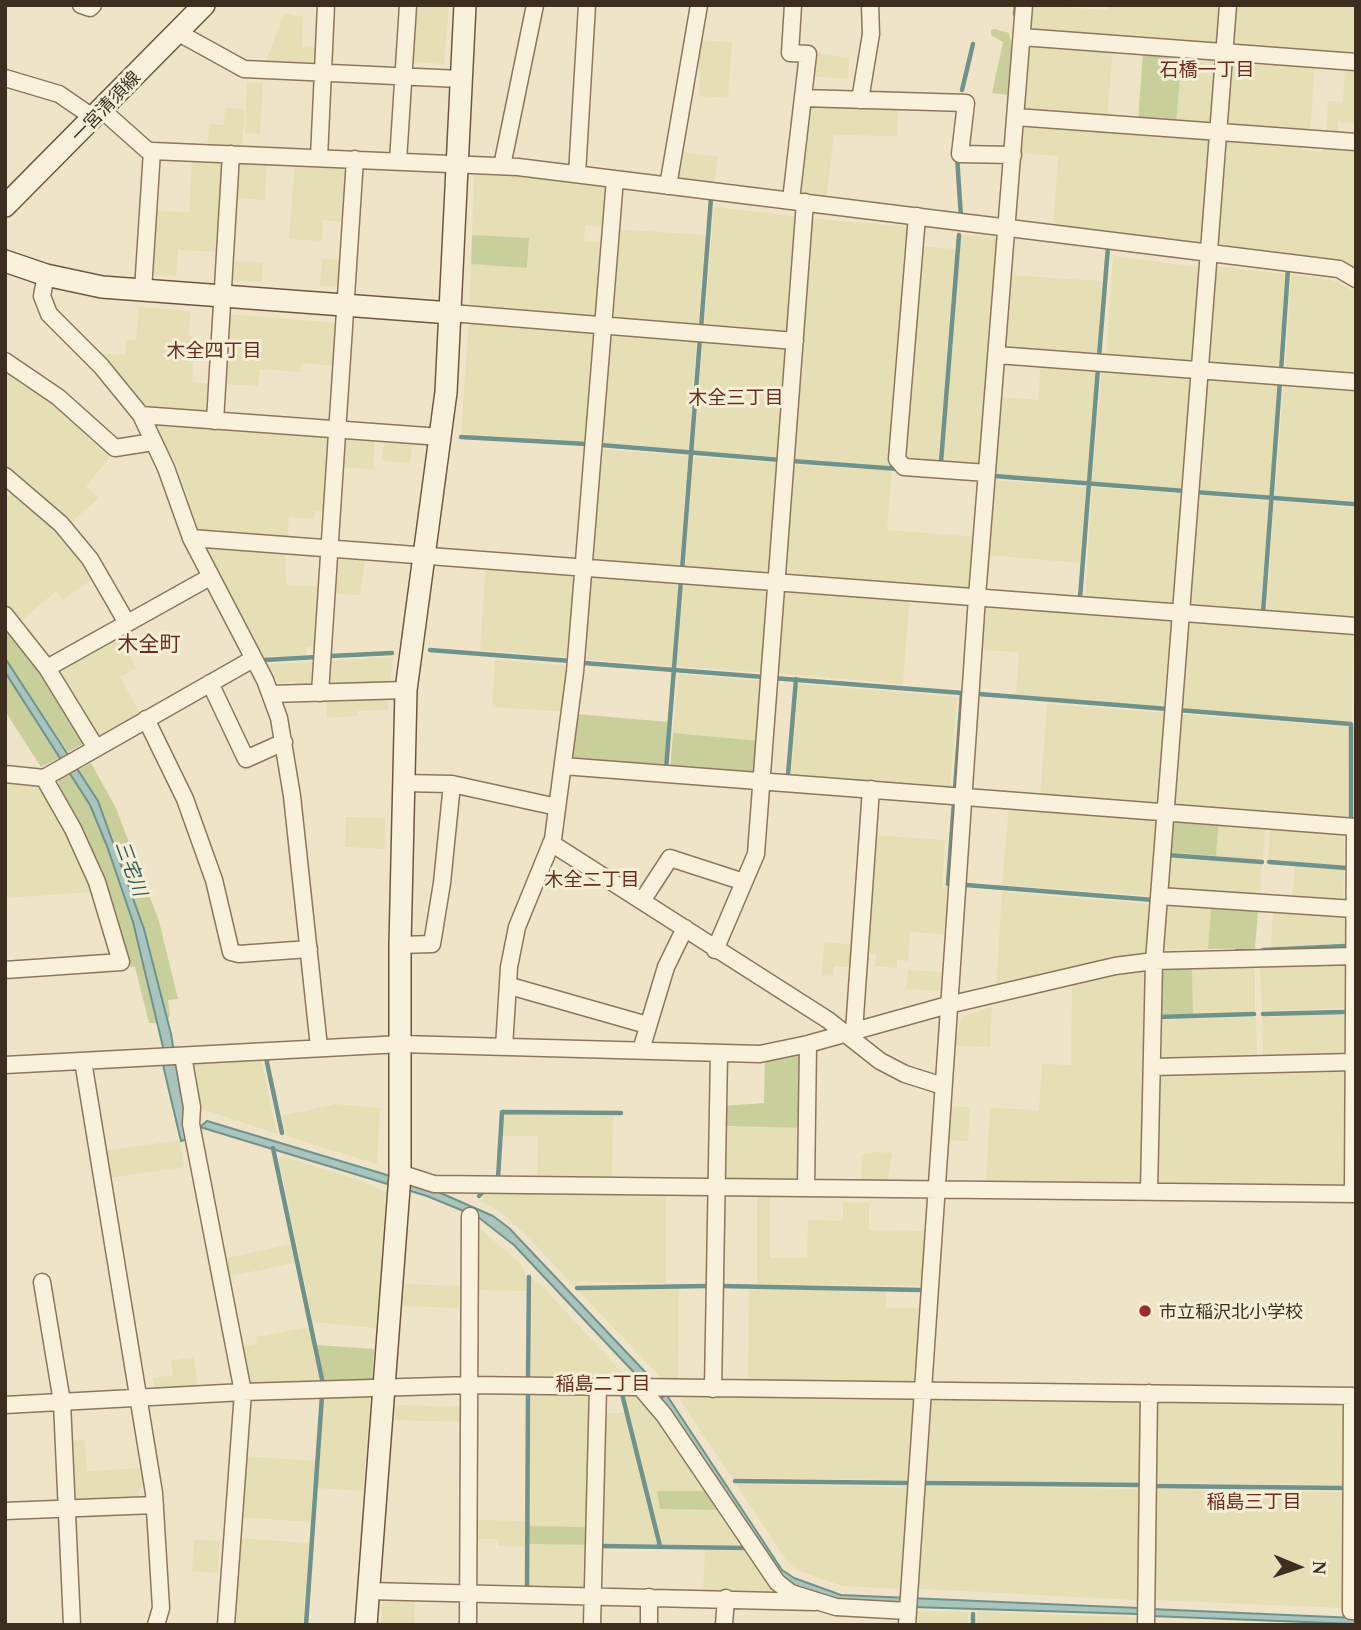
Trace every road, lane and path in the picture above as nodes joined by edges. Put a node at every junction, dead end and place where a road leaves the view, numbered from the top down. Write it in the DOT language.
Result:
graph roads {
  1 [pos="80,5"];
  2 [pos="93,5"];
  3 [pos="204,5"];
  4 [pos="326,5"];
  5 [pos="408,5"];
  6 [pos="465,5"];
  7 [pos="535,5"];
  8 [pos="587,5"];
  9 [pos="699,5"];
  10 [pos="793,5"];
  11 [pos="870,5"];
  12 [pos="1024,5"];
  13 [pos="1228,5"];
  14 [pos="177,32"];
  15 [pos="1022,37"];
  16 [pos="1224,52"];
  17 [pos="1356,62"];
  18 [pos="323,72"];
  19 [pos="404,76"];
  20 [pos="5,78"];
  21 [pos="460,79"];
  22 [pos="803,98"];
  23 [pos="860,100"];
  24 [pos="98,114"];
  25 [pos="1016,117"];
  26 [pos="1218,132"];
  27 [pos="1356,142"];
  28 [pos="152,151"];
  29 [pos="231,154"];
  30 [pos="1013,155"];
  31 [pos="319,158"];
  32 [pos="355,159"];
  33 [pos="398,161"];
  34 [pos="455,163"];
  35 [pos="502,166"];
  36 [pos="577,174"];
  37 [pos="615,179"];
  38 [pos="668,186"];
  39 [pos="798,201"];
  40 [pos="5,206"];
  41 [pos="917,216"];
  42 [pos="1007,227"];
  43 [pos="1208,252"];
  44 [pos="5,261"];
  45 [pos="46,275"];
  46 [pos="1356,279"];
  47 [pos="143,290"];
  48 [pos="224,296"];
  49 [pos="345,305"];
  50 [pos="450,313"];
  51 [pos="603,325"];
  52 [pos="795,341"];
  53 [pos="997,355"];
  54 [pos="5,361"];
  55 [pos="1199,371"];
  56 [pos="1356,382"];
  57 [pos="141,415"];
  58 [pos="215,421"];
  59 [pos="337,429"];
  60 [pos="441,437"];
  61 [pos="153,442"];
  62 [pos="987,473"];
  63 [pos="5,476"];
  64 [pos="191,538"];
  65 [pos="330,546"];
  66 [pos="425,554"];
  67 [pos="584,566"];
  68 [pos="210,577"];
  69 [pos="776,582"];
  70 [pos="977,597"];
  71 [pos="1181,612"];
  72 [pos="5,614"];
  73 [pos="127,623"];
  74 [pos="1356,626"];
  75 [pos="253,659"];
  76 [pos="47,668"];
  77 [pos="210,683"];
  78 [pos="406,690"];
  79 [pos="320,693"];
  80 [pos="271,694"];
  81 [pos="146,719"];
  82 [pos="284,742"];
  83 [pos="91,751"];
  84 [pos="563,766"];
  85 [pos="5,774"];
  86 [pos="47,776"];
  87 [pos="762,781"];
  88 [pos="402,783"];
  89 [pos="452,784"];
  90 [pos="871,789"];
  91 [pos="962,796"];
  92 [pos="557,807"];
  93 [pos="1165,812"];
  94 [pos="551,843"];
  95 [pos="744,882"];
  96 [pos="1159,896"];
  97 [pos="642,901"];
  98 [pos="1354,909"];
  99 [pos="684,928"];
  100 [pos="400,946"];
  101 [pos="309,949"];
  102 [pos="715,950"];
  103 [pos="1355,956"];
  104 [pos="1154,961"];
  105 [pos="5,970"];
  106 [pos="510,986"];
  107 [pos="948,1005"];
  108 [pos="647,1025"];
  109 [pos="850,1032"];
  110 [pos="401,1044"];
  111 [pos="808,1044"];
  112 [pos="319,1047"];
  113 [pos="504,1047"];
  114 [pos="641,1051"];
  115 [pos="719,1053"];
  116 [pos="183,1056"];
  117 [pos="83,1061"];
  118 [pos="1353,1062"];
  119 [pos="5,1065"];
  120 [pos="1152,1067"];
  121 [pos="943,1086"];
  122 [pos="400,1180"];
  123 [pos="716,1186"];
  124 [pos="806,1187"];
  125 [pos="936,1188"];
  126 [pos="1149,1191"];
  127 [pos="1354,1194"];
  128 [pos="470,1216"];
  129 [pos="42,1282"];
  130 [pos="470,1385"];
  131 [pos="384,1386"];
  132 [pos="598,1387"];
  133 [pos="641,1388"];
  134 [pos="713,1389"];
  135 [pos="922,1391"];
  136 [pos="243,1392"];
  137 [pos="1149,1393"];
  138 [pos="1354,1396"];
  139 [pos="138,1399"];
  140 [pos="62,1402"];
  141 [pos="5,1405"];
  142 [pos="155,1505"];
  143 [pos="66,1508"];
  144 [pos="5,1511"];
  145 [pos="368,1591"];
  146 [pos="468,1593"];
  147 [pos="593,1596"];
  148 [pos="649,1597"];
  149 [pos="726,1598"];
  150 [pos="815,1602"];
  151 [pos="908,1610"];
  152 [pos="1356,1611"];
  153 [pos="72,1625"];
  154 [pos="156,1625"];
  155 [pos="226,1625"];
  156 [pos="366,1625"];
  157 [pos="468,1625"];
  158 [pos="592,1625"];
  159 [pos="649,1625"];
  160 [pos="724,1625"];
  161 [pos="1146,1625"];
  1 -- 2 [label="street"];
  3 -- 14 [label="street, 一宮清須線"];
  4 -- 18 [label="street"];
  5 -- 19 [label="street"];
  6 -- 21 [label="street"];
  7 -- 35 [label="street"];
  8 -- 36 [label="street"];
  9 -- 38 [label="street"];
  10 -- 22 [label="street"];
  11 -- 23 [label="street"];
  12 -- 15 [label="street"];
  13 -- 16 [label="street"];
  14 -- 18 [label="street"];
  14 -- 24 [label="street, 一宮清須線"];
  15 -- 16 [label="street"];
  15 -- 25 [label="street"];
  16 -- 17 [label="street"];
  16 -- 26 [label="street"];
  18 -- 19 [label="street"];
  18 -- 31 [label="street"];
  19 -- 21 [label="street"];
  19 -- 33 [label="street"];
  20 -- 24 [label="street"];
  21 -- 34 [label="street"];
  22 -- 23 [label="street"];
  22 -- 39 [label="street"];
  23 -- 30 [label="street"];
  24 -- 28 [label="street"];
  24 -- 40 [label="street, 一宮清須線"];
  25 -- 26 [label="street"];
  25 -- 30 [label="street"];
  26 -- 27 [label="street"];
  26 -- 43 [label="street"];
  28 -- 29 [label="street"];
  28 -- 47 [label="street"];
  29 -- 31 [label="street"];
  29 -- 48 [label="street"];
  30 -- 42 [label="street"];
  31 -- 32 [label="street"];
  32 -- 33 [label="street"];
  32 -- 49 [label="street"];
  33 -- 34 [label="street"];
  34 -- 35 [label="street"];
  34 -- 50 [label="street"];
  35 -- 36 [label="street"];
  36 -- 37 [label="street"];
  37 -- 38 [label="street"];
  37 -- 51 [label="street"];
  38 -- 39 [label="street"];
  39 -- 41 [label="street"];
  39 -- 52 [label="street"];
  41 -- 42 [label="street"];
  41 -- 62 [label="street"];
  42 -- 43 [label="street"];
  42 -- 53 [label="street"];
  43 -- 46 [label="street"];
  43 -- 55 [label="street"];
  44 -- 45 [label="street"];
  45 -- 47 [label="street"];
  45 -- 57 [label="street"];
  47 -- 48 [label="street"];
  48 -- 49 [label="street"];
  48 -- 58 [label="street"];
  49 -- 50 [label="street"];
  49 -- 59 [label="street"];
  50 -- 51 [label="street"];
  50 -- 60 [label="street"];
  51 -- 52 [label="street"];
  51 -- 67 [label="street"];
  52 -- 69 [label="street"];
  53 -- 55 [label="street"];
  53 -- 62 [label="street"];
  54 -- 61 [label="street"];
  55 -- 56 [label="street"];
  55 -- 71 [label="street"];
  57 -- 58 [label="street"];
  57 -- 61 [label="street"];
  58 -- 59 [label="street"];
  59 -- 60 [label="street"];
  59 -- 65 [label="street"];
  60 -- 66 [label="street"];
  61 -- 64 [label="street"];
  62 -- 70 [label="street"];
  63 -- 73 [label="street"];
  64 -- 65 [label="street"];
  64 -- 68 [label="street"];
  65 -- 66 [label="street"];
  65 -- 79 [label="street"];
  66 -- 67 [label="street"];
  66 -- 78 [label="street"];
  67 -- 69 [label="street"];
  67 -- 84 [label="street"];
  68 -- 73 [label="street"];
  68 -- 75 [label="street"];
  69 -- 70 [label="street"];
  69 -- 87 [label="street"];
  70 -- 71 [label="street"];
  70 -- 91 [label="street"];
  71 -- 74 [label="street"];
  71 -- 93 [label="street"];
  72 -- 76 [label="street"];
  73 -- 76 [label="street"];
  75 -- 77 [label="street"];
  75 -- 80 [label="street"];
  76 -- 83 [label="street"];
  77 -- 81 [label="street"];
  77 -- 82 [label="street"];
  78 -- 79 [label="street"];
  78 -- 88 [label="street"];
  79 -- 80 [label="street"];
  80 -- 82 [label="street"];
  81 -- 83 [label="street"];
  81 -- 101 [label="street"];
  82 -- 101 [label="street"];
  83 -- 86 [label="street"];
  84 -- 87 [label="street"];
  84 -- 92 [label="street"];
  85 -- 86 [label="street"];
  86 -- 105 [label="street"];
  87 -- 90 [label="street"];
  87 -- 95 [label="street"];
  88 -- 89 [label="street"];
  88 -- 100 [label="street"];
  89 -- 92 [label="street"];
  89 -- 100 [label="street"];
  90 -- 91 [label="street"];
  90 -- 109 [label="street"];
  91 -- 93 [label="street"];
  91 -- 107 [label="street"];
  92 -- 94 [label="street"];
  93 -- 96 [label="street"];
  93 -- 98 [label="street"];
  94 -- 97 [label="street"];
  94 -- 106 [label="street"];
  95 -- 97 [label="street"];
  95 -- 102 [label="street"];
  96 -- 98 [label="street"];
  96 -- 104 [label="street"];
  97 -- 99 [label="street"];
  98 -- 103 [label="street"];
  99 -- 102 [label="street"];
  99 -- 108 [label="street"];
  100 -- 110 [label="street"];
  101 -- 112 [label="street"];
  102 -- 109 [label="street"];
  103 -- 104 [label="street"];
  103 -- 118 [label="street"];
  104 -- 107 [label="street"];
  104 -- 120 [label="street"];
  106 -- 108 [label="street"];
  106 -- 113 [label="street"];
  107 -- 109 [label="street"];
  107 -- 121 [label="street"];
  108 -- 114 [label="street"];
  109 -- 111 [label="street"];
  109 -- 121 [label="street"];
  110 -- 112 [label="street"];
  110 -- 113 [label="street"];
  110 -- 122 [label="street"];
  111 -- 115 [label="street"];
  111 -- 124 [label="street"];
  112 -- 116 [label="street"];
  113 -- 114 [label="street"];
  114 -- 115 [label="street"];
  115 -- 123 [label="street"];
  116 -- 117 [label="street"];
  116 -- 136 [label="street"];
  117 -- 119 [label="street"];
  117 -- 139 [label="street"];
  118 -- 120 [label="street"];
  118 -- 127 [label="street"];
  120 -- 126 [label="street"];
  121 -- 125 [label="street"];
  122 -- 123 [label="street"];
  122 -- 131 [label="street"];
  123 -- 124 [label="street"];
  123 -- 134 [label="street"];
  124 -- 125 [label="street"];
  125 -- 126 [label="street"];
  125 -- 135 [label="street"];
  126 -- 127 [label="street"];
  128 -- 130 [label="street"];
  129 -- 140 [label="street"];
  130 -- 131 [label="street"];
  130 -- 132 [label="street"];
  130 -- 146 [label="street"];
  131 -- 136 [label="street"];
  131 -- 145 [label="street"];
  132 -- 133 [label="street"];
  132 -- 147 [label="street"];
  133 -- 134 [label="street"];
  133 -- 150 [label="street"];
  134 -- 135 [label="street"];
  135 -- 137 [label="street"];
  135 -- 151 [label="street"];
  136 -- 139 [label="street"];
  136 -- 155 [label="street"];
  137 -- 138 [label="street"];
  137 -- 161 [label="street"];
  138 -- 152 [label="street"];
  139 -- 140 [label="street"];
  139 -- 142 [label="street"];
  140 -- 141 [label="street"];
  140 -- 143 [label="street"];
  142 -- 143 [label="street"];
  142 -- 154 [label="street"];
  143 -- 144 [label="street"];
  143 -- 153 [label="street"];
  145 -- 146 [label="street"];
  145 -- 156 [label="street"];
  146 -- 147 [label="street"];
  146 -- 157 [label="street"];
  147 -- 148 [label="street"];
  147 -- 158 [label="street"];
  148 -- 149 [label="street"];
  148 -- 159 [label="street"];
  149 -- 150 [label="street"];
  149 -- 160 [label="street"];
  150 -- 151 [label="street"];
}
